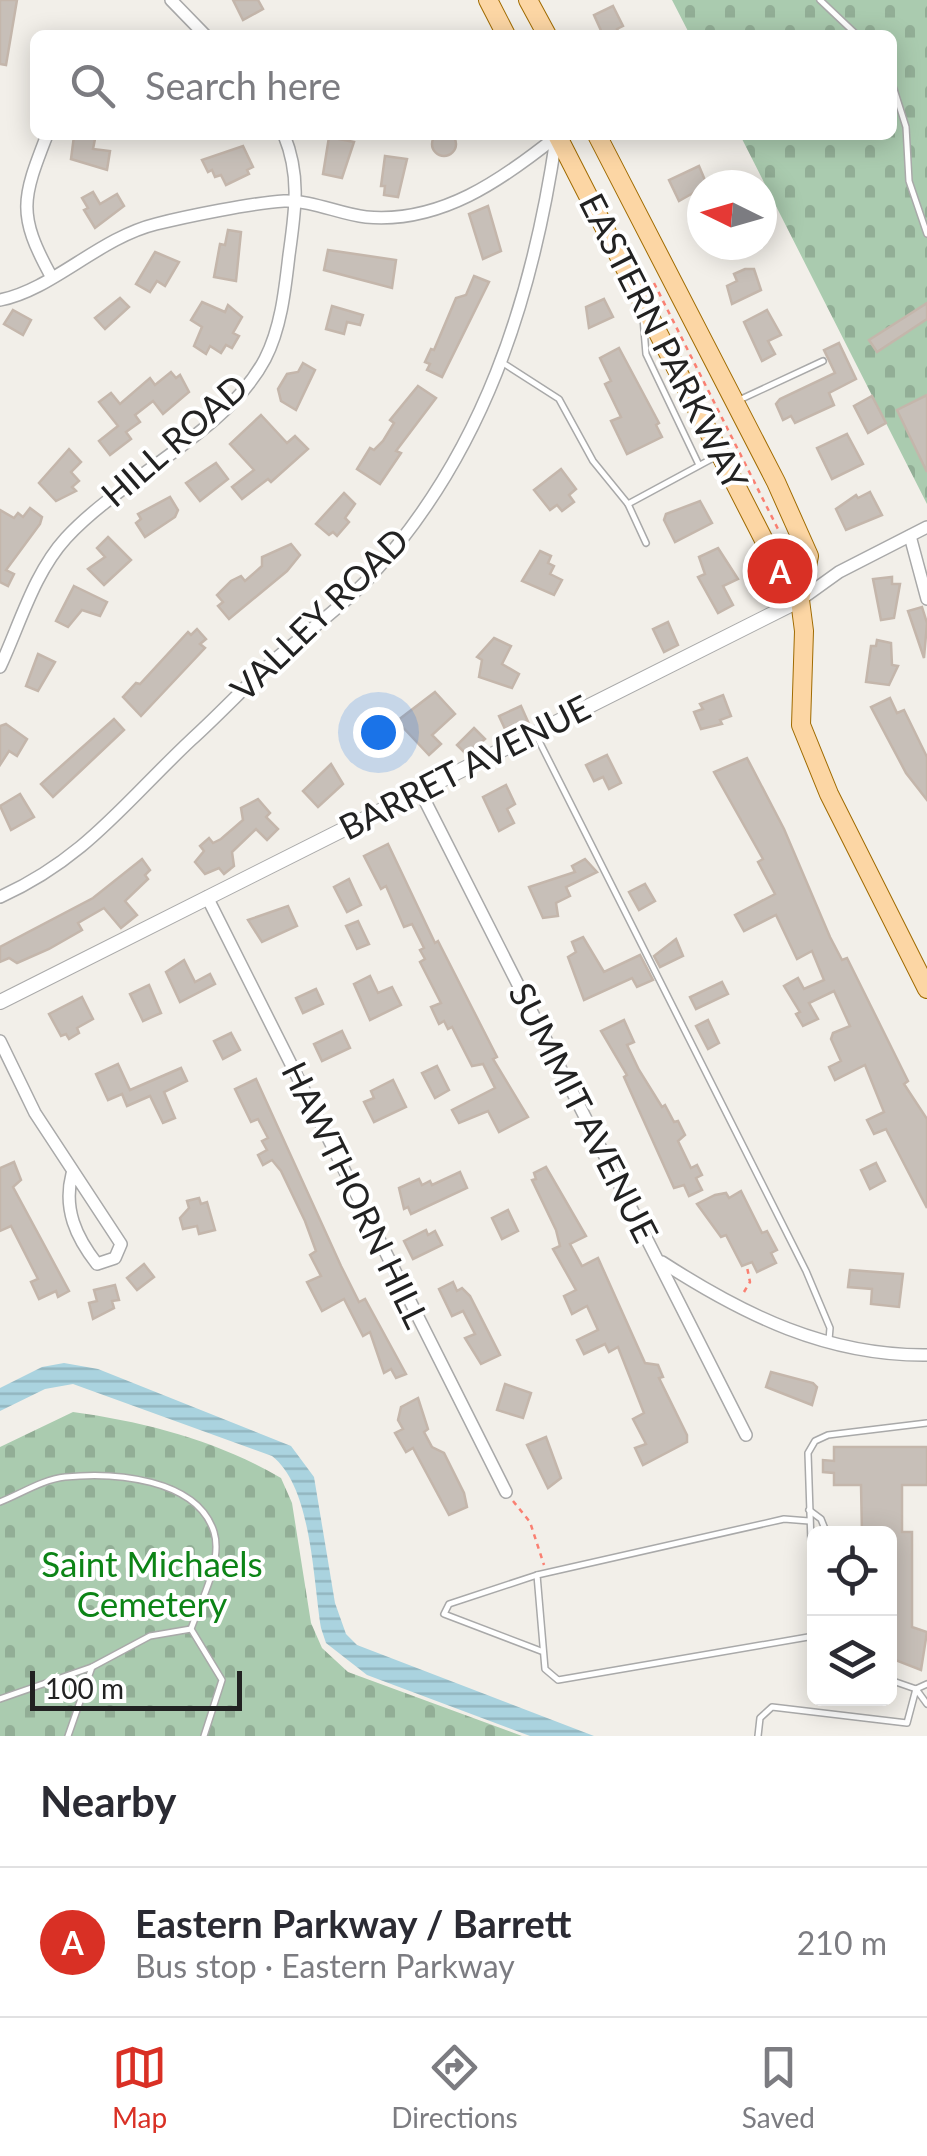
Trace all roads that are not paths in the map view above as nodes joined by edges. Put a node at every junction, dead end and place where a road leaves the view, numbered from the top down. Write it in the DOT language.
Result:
graph roads {
  1 [pos="171,0"];
  2 [pos="488,0"];
  3 [pos="528,0"];
  4 [pos="820,0"];
  5 [pos="200,30"];
  6 [pos="503,30"];
  7 [pos="543,30"];
  8 [pos="852,30"];
  9 [pos="897,98"];
  10 [pos="45,140"];
  11 [pos="286,140"];
  12 [pos="550,140"];
  13 [pos="556,140"];
  14 [pos="560,140"];
  15 [pos="599,140"];
  16 [pos="296,202"];
  17 [pos="927,234"];
  18 [pos="51,276"];
  19 [pos="0,300"];
  20 [pos="648,312"];
  21 [pos="823,361"];
  22 [pos="502,362"];
  23 [pos="734,403"];
  24 [pos="721,454"];
  25 [pos="699,465"];
  26 [pos="628,504"];
  27 [pos="927,527"];
  28 [pos="910,536"];
  29 [pos="646,543"];
  30 [pos="927,599"];
  31 [pos="800,600"];
  32 [pos="0,666"];
  33 [pos="535,732"];
  34 [pos="420,792"];
  35 [pos="0,896"];
  36 [pos="206,897"];
  37 [pos="927,988"];
  38 [pos="0,1002"];
  39 [pos="0,1041"];
  40 [pos="72,1174"];
  41 [pos="659,1260"];
  42 [pos="829,1344"];
  43 [pos="927,1355"];
  44 [pos="927,1423"];
  45 [pos="746,1435"];
  46 [pos="506,1492"];
  47 [pos="0,1502"];
  48 [pos="808,1510"];
  49 [pos="809,1521"];
  50 [pos="809,1526"];
  51 [pos="824,1526"];
  52 [pos="537,1575"];
  53 [pos="190,1629"];
  54 [pos="807,1635"];
  55 [pos="543,1652"];
  56 [pos="92,1666"];
  57 [pos="897,1682"];
  58 [pos="927,1684"];
  59 [pos="916,1689"];
  60 [pos="0,1699"];
  61 [pos="927,1704"];
  62 [pos="68,1736"];
  63 [pos="204,1736"];
  64 [pos="758,1736"];
  1 -- 5 [label="street"];
  2 -- 6 [label="main road"];
  3 -- 7 [label="main road"];
  4 -- 8 [label="lane"];
  9 -- 17 [label="lane"];
  10 -- 18 [label="street"];
  11 -- 16 [label="street, HILL ROAD"];
  12 -- 16 [label="street"];
  13 -- 22 [label="street, VALLEY ROAD"];
  14 -- 20 [label="main road, EASTERN PARKWAY"];
  15 -- 23 [label="main road, EASTERN PARKWAY"];
  16 -- 18 [label="street"];
  16 -- 32 [label="street, HILL ROAD"];
  18 -- 19 [label="street"];
  20 -- 24 [label="main road, EASTERN PARKWAY"];
  20 -- 25 [label="lane"];
  21 -- 23 [label="lane"];
  22 -- 26 [label="lane"];
  22 -- 35 [label="street, VALLEY ROAD"];
  23 -- 31 [label="main road, EASTERN PARKWAY"];
  24 -- 25 [label="lane"];
  24 -- 31 [label="main road, EASTERN PARKWAY"];
  25 -- 26 [label="lane"];
  26 -- 29 [label="lane"];
  27 -- 28 [label="street, BARRET AVENUE"];
  28 -- 30 [label="street"];
  28 -- 31 [label="street, BARRET AVENUE"];
  31 -- 33 [label="street, BARRET AVENUE"];
  31 -- 37 [label="main road, EASTERN PARKWAY"];
  33 -- 34 [label="street, BARRET AVENUE"];
  33 -- 42 [label="lane"];
  34 -- 36 [label="street, BARRET AVENUE"];
  34 -- 41 [label="street, SUMMIT AVENUE"];
  36 -- 38 [label="street, BARRET AVENUE"];
  36 -- 46 [label="street, HAWTHORN HILL"];
  39 -- 40 [label="street"];
  40 -- 40 [label="street"];
  41 -- 42 [label="street"];
  41 -- 45 [label="street, SUMMIT AVENUE"];
  42 -- 43 [label="street"];
  44 -- 48 [label="lane"];
  47 -- 53 [label="lane"];
  48 -- 49 [label="lane"];
  48 -- 51 [label="lane"];
  49 -- 50 [label="lane"];
  49 -- 52 [label="lane"];
  52 -- 55 [label="lane"];
  52 -- 55 [label="lane"];
  53 -- 56 [label="lane"];
  53 -- 63 [label="lane"];
  54 -- 55 [label="lane"];
  56 -- 60 [label="lane"];
  56 -- 62 [label="lane"];
  57 -- 59 [label="lane"];
  58 -- 59 [label="lane"];
  59 -- 61 [label="lane"];
  59 -- 64 [label="lane"];
}
